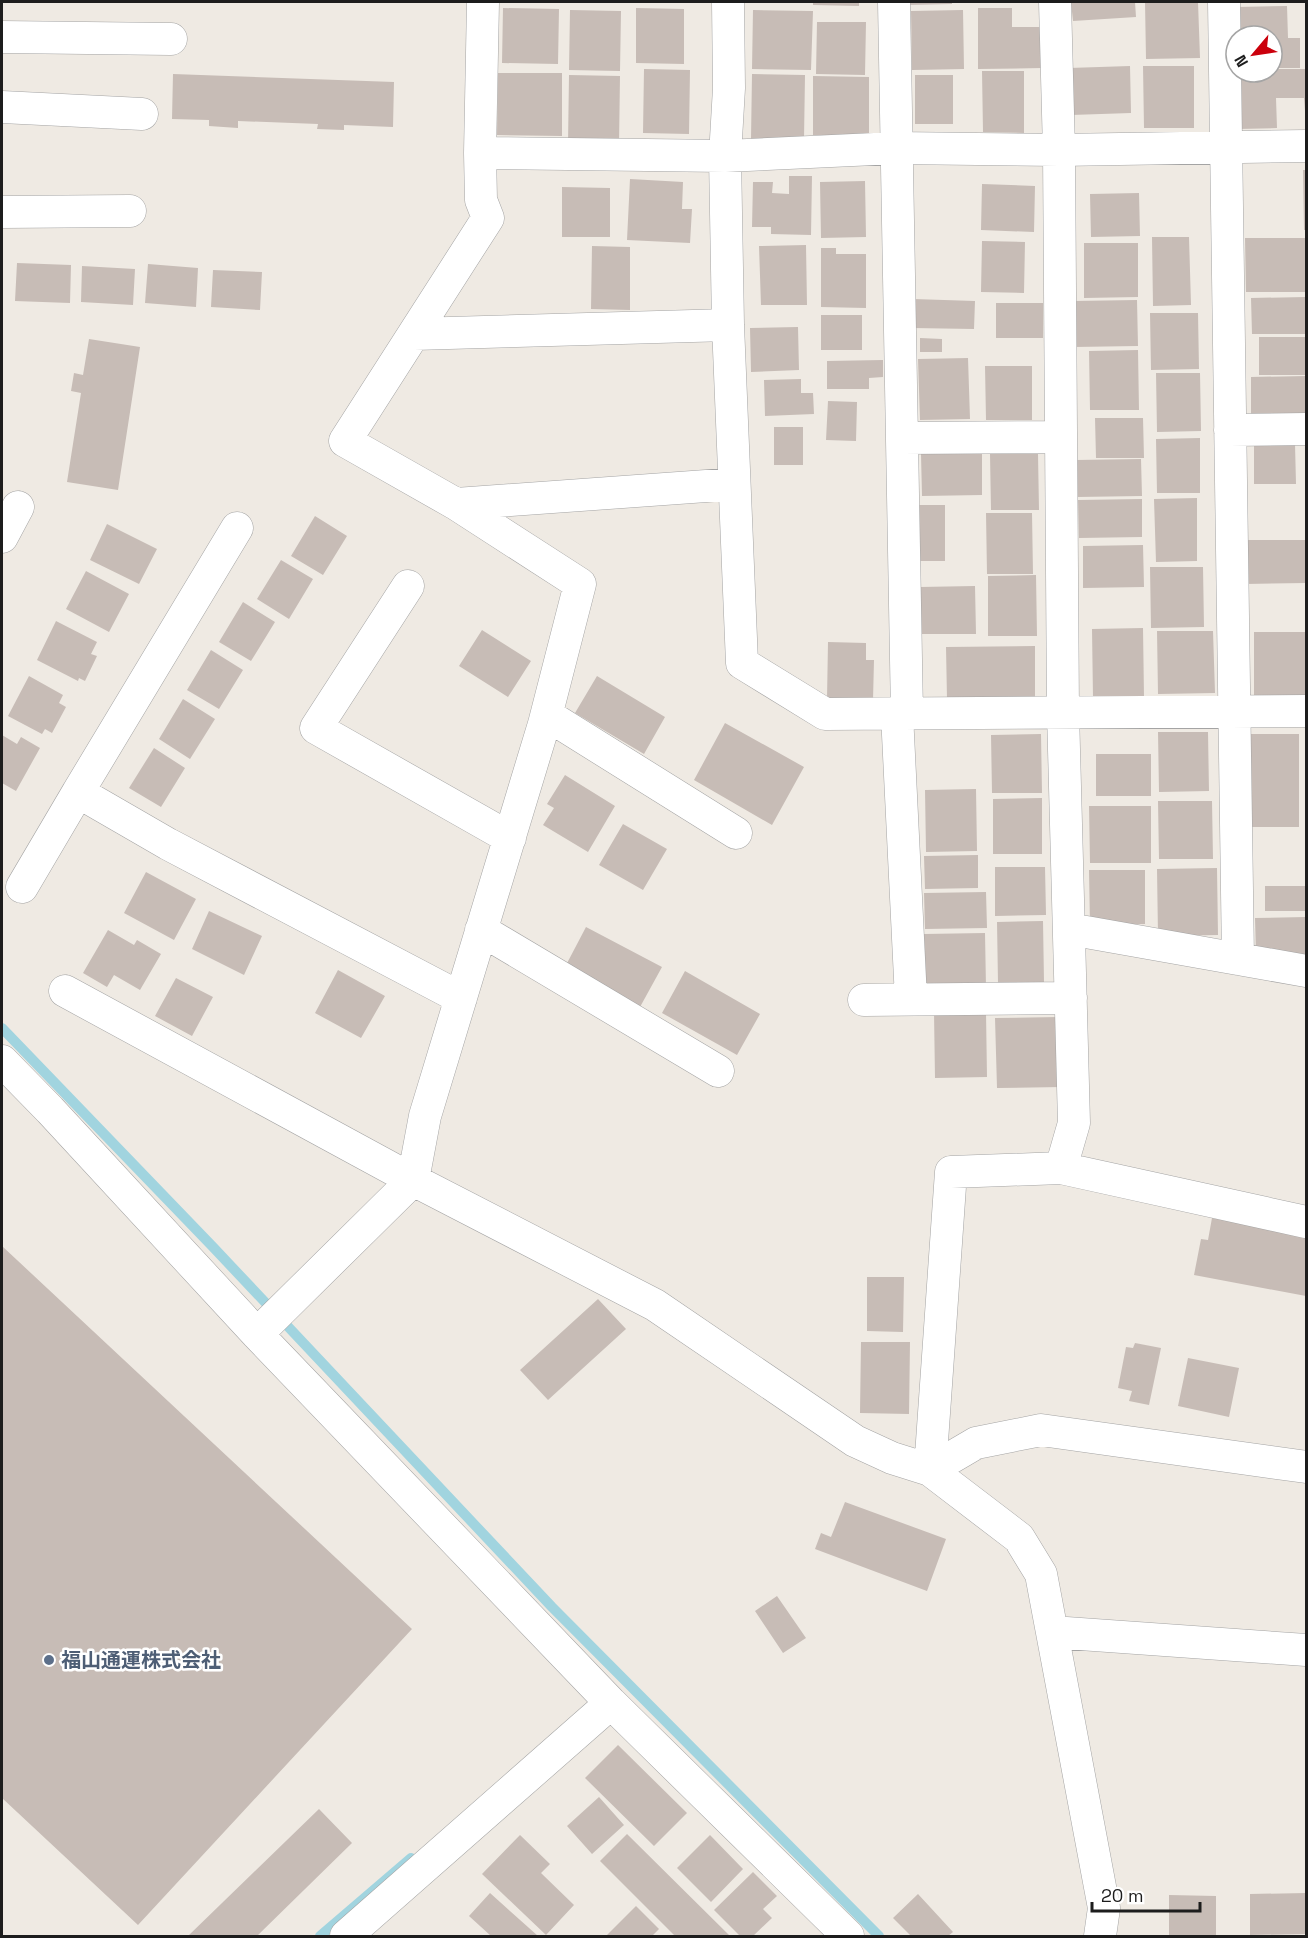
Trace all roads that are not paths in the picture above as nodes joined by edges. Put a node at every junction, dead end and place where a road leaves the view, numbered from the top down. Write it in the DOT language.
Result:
graph roads {
  1 [pos="483,2"];
  2 [pos="504,2"];
  3 [pos="728,2"];
  4 [pos="894,2"];
  5 [pos="1055,2"];
  6 [pos="1224,2"];
  7 [pos="2,37"];
  8 [pos="171,39"];
  9 [pos="2,107"];
  10 [pos="142,114"];
  11 [pos="1306,146"];
  12 [pos="1227,147"];
  13 [pos="896,148"];
  14 [pos="1059,150"];
  15 [pos="480,153"];
  16 [pos="725,156"];
  17 [pos="130,211"];
  18 [pos="2,212"];
  19 [pos="728,325"];
  20 [pos="414,334"];
  21 [pos="1306,429"];
  22 [pos="1230,430"];
  23 [pos="1061,437"];
  24 [pos="902,438"];
  25 [pos="734,484"];
  26 [pos="456,504"];
  27 [pos="18,507"];
  28 [pos="237,528"];
  29 [pos="2,537"];
  30 [pos="408,586"];
  31 [pos="1233,711"];
  32 [pos="1306,711"];
  33 [pos="1063,712"];
  34 [pos="902,714"];
  35 [pos="547,715"];
  36 [pos="78,792"];
  37 [pos="736,833"];
  38 [pos="510,838"];
  39 [pos="22,887"];
  40 [pos="1069,929"];
  41 [pos="482,930"];
  42 [pos="1238,959"];
  43 [pos="1306,971"];
  44 [pos="65,991"];
  45 [pos="461,998"];
  46 [pos="1071,998"];
  47 [pos="911,999"];
  48 [pos="864,1000"];
  49 [pos="2,1061"];
  50 [pos="718,1071"];
  51 [pos="1061,1168"];
  52 [pos="413,1180"];
  53 [pos="1306,1222"];
  54 [pos="270,1321"];
  55 [pos="1306,1467"];
  56 [pos="930,1470"];
  57 [pos="1052,1632"];
  58 [pos="1306,1650"];
  59 [pos="611,1702"];
  60 [pos="346,1936"];
  61 [pos="848,1936"];
  62 [pos="1100,1936"];
  1 -- 2 [label="street"];
  1 -- 15 [label="street"];
  3 -- 16 [label="street"];
  4 -- 13 [label="street"];
  5 -- 14 [label="street"];
  6 -- 12 [label="street"];
  7 -- 8 [label="street"];
  9 -- 10 [label="street"];
  11 -- 12 [label="street"];
  12 -- 14 [label="street"];
  12 -- 22 [label="street"];
  13 -- 14 [label="street"];
  13 -- 16 [label="street"];
  13 -- 24 [label="street"];
  14 -- 23 [label="street"];
  15 -- 16 [label="street"];
  15 -- 20 [label="street"];
  16 -- 19 [label="street"];
  17 -- 18 [label="street"];
  19 -- 20 [label="street"];
  19 -- 25 [label="street"];
  20 -- 26 [label="street"];
  21 -- 22 [label="street"];
  22 -- 31 [label="street"];
  23 -- 24 [label="street"];
  23 -- 33 [label="street"];
  24 -- 34 [label="street"];
  25 -- 26 [label="street"];
  25 -- 34 [label="street"];
  26 -- 35 [label="street"];
  27 -- 29 [label="street"];
  28 -- 36 [label="street"];
  30 -- 38 [label="street"];
  31 -- 32 [label="street"];
  31 -- 33 [label="street"];
  31 -- 42 [label="street"];
  33 -- 34 [label="street"];
  33 -- 40 [label="street"];
  34 -- 47 [label="street"];
  35 -- 37 [label="street"];
  35 -- 38 [label="street"];
  36 -- 39 [label="street"];
  36 -- 45 [label="street"];
  38 -- 41 [label="street"];
  40 -- 42 [label="street"];
  40 -- 46 [label="street"];
  41 -- 45 [label="street"];
  41 -- 50 [label="street"];
  42 -- 43 [label="street"];
  44 -- 52 [label="street"];
  45 -- 52 [label="street"];
  46 -- 47 [label="street"];
  46 -- 51 [label="street"];
  47 -- 48 [label="street"];
  49 -- 54 [label="street"];
  51 -- 53 [label="street"];
  51 -- 56 [label="street"];
  52 -- 54 [label="street"];
  52 -- 56 [label="street"];
  54 -- 59 [label="street"];
  55 -- 56 [label="street"];
  56 -- 57 [label="street"];
  57 -- 58 [label="street"];
  57 -- 62 [label="street"];
  59 -- 60 [label="street"];
  59 -- 61 [label="street"];
}
